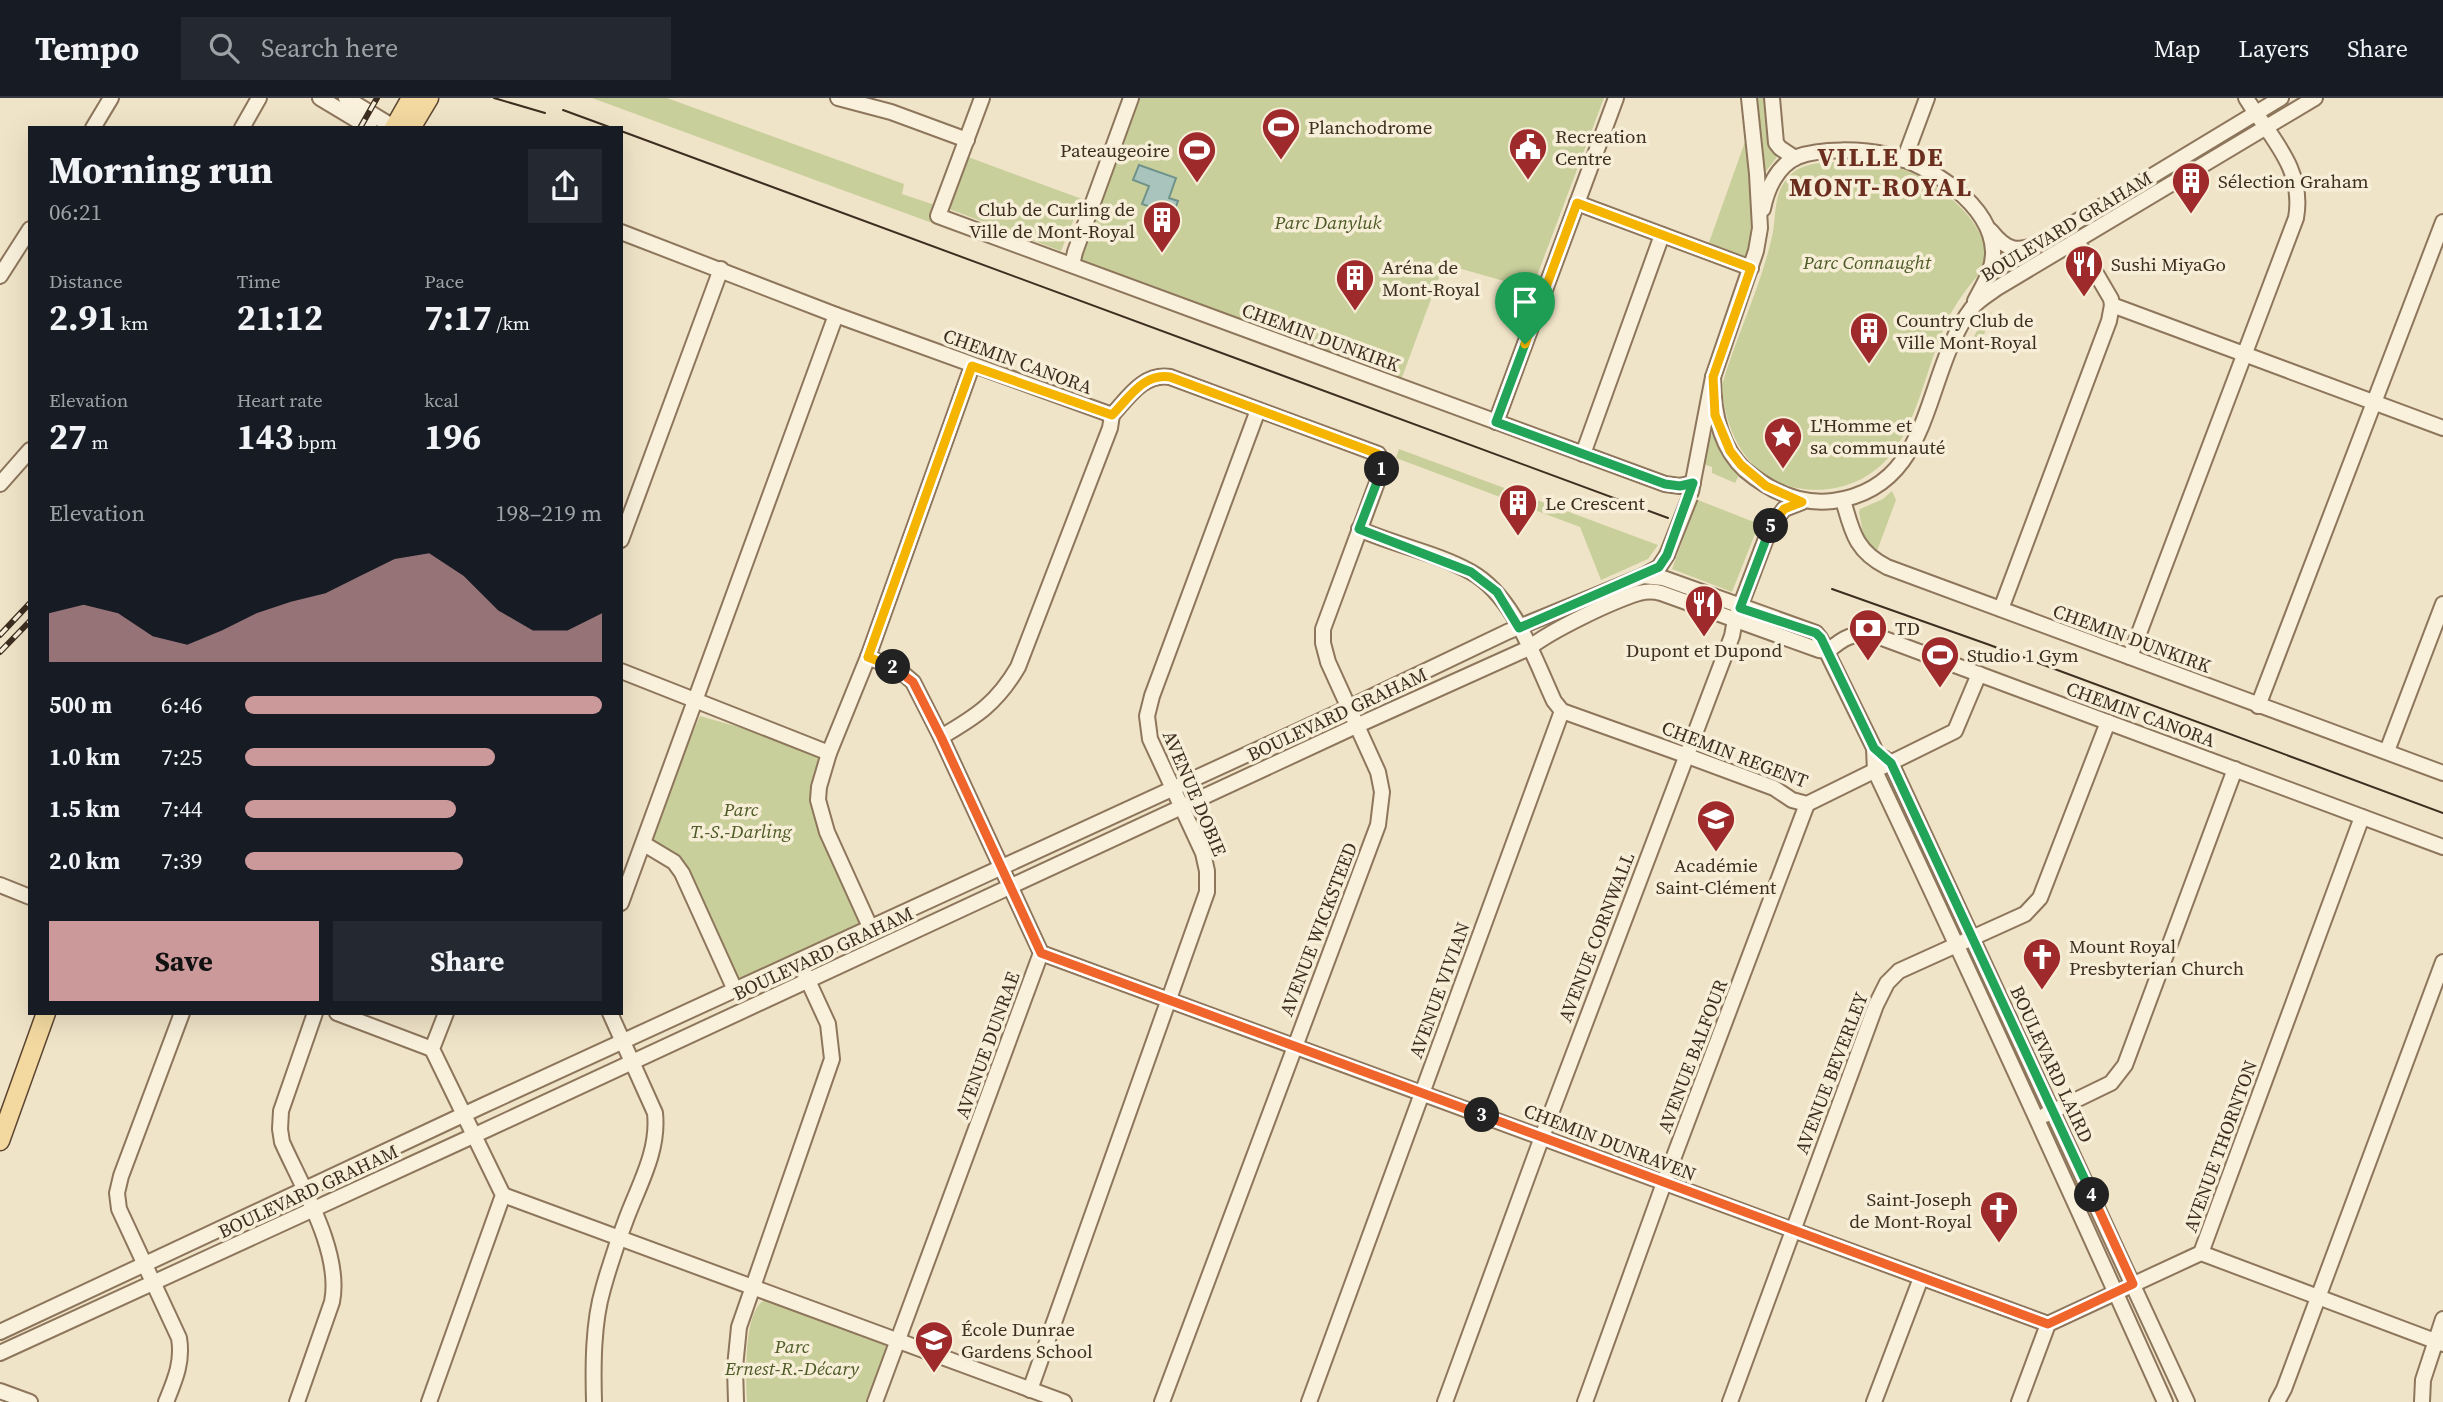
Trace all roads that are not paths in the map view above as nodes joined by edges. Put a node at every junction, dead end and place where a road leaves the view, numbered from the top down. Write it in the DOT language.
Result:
graph roads {
  1 [pos="111,98"];
  2 [pos="259,98"];
  3 [pos="320,98"];
  4 [pos="346,98"];
  5 [pos="411,98"];
  6 [pos="429,98"];
  7 [pos="838,98"];
  8 [pos="982,98"];
  9 [pos="1131,98"];
  10 [pos="1616,98"];
  11 [pos="1749,98"];
  12 [pos="1772,98"];
  13 [pos="1927,98"];
  14 [pos="2246,98"];
  15 [pos="2281,98"];
  16 [pos="2315,98"];
  17 [pos="2256,111"];
  18 [pos="94,126"];
  19 [pos="243,126"];
  20 [pos="367,126"];
  21 [pos="392,126"];
  22 [pos="395,126"];
  23 [pos="412,126"];
  24 [pos="2266,127"];
  25 [pos="967,139"];
  26 [pos="1795,158"];
  27 [pos="1904,160"];
  28 [pos="1577,203"];
  29 [pos="2443,222"];
  30 [pos="1988,227"];
  31 [pos="1760,228"];
  32 [pos="28,232"];
  33 [pos="623,233"];
  34 [pos="1662,235"];
  35 [pos="2077,241"];
  36 [pos="1072,265"];
  37 [pos="1751,268"];
  38 [pos="721,269"];
  39 [pos="0,276"];
  40 [pos="1973,305"];
  41 [pos="2112,305"];
  42 [pos="836,315"];
  43 [pos="2245,354"];
  44 [pos="972,366"];
  45 [pos="1713,377"];
  46 [pos="2373,402"];
  47 [pos="1258,410"];
  48 [pos="1112,415"];
  49 [pos="1496,422"];
  50 [pos="2443,428"];
  51 [pos="28,452"];
  52 [pos="1583,454"];
  53 [pos="0,484"];
  54 [pos="1691,490"];
  55 [pos="1843,499"];
  56 [pos="1802,502"];
  57 [pos="1359,529"];
  58 [pos="623,535"];
  59 [pos="1667,555"];
  60 [pos="1643,576"];
  61 [pos="1662,585"];
  62 [pos="2443,604"];
  63 [pos="2001,609"];
  64 [pos="1738,614"];
  65 [pos="1519,628"];
  66 [pos="1529,648"];
  67 [pos="1828,651"];
  68 [pos="868,657"];
  69 [pos="2130,657"];
  70 [pos="623,672"];
  71 [pos="1979,674"];
  72 [pos="696,699"];
  73 [pos="2258,706"];
  74 [pos="1348,708"];
  75 [pos="1562,711"];
  76 [pos="2108,722"];
  77 [pos="1356,726"];
  78 [pos="941,737"];
  79 [pos="1874,748"];
  80 [pos="2386,751"];
  81 [pos="829,753"];
  82 [pos="1685,755"];
  83 [pos="1891,763"];
  84 [pos="2235,769"];
  85 [pos="1875,771"];
  86 [pos="2443,773"];
  87 [pos="1173,789"];
  88 [pos="1807,804"];
  89 [pos="1181,808"];
  90 [pos="2362,817"];
  91 [pos="644,844"];
  92 [pos="2443,847"];
  93 [pos="1002,866"];
  94 [pos="0,885"];
  95 [pos="1012,887"];
  96 [pos="28,896"];
  97 [pos="623,899"];
  98 [pos="871,929"];
  99 [pos="1972,937"];
  100 [pos="1955,944"];
  101 [pos="1041,953"];
  102 [pos="799,961"];
  103 [pos="2443,962"];
  104 [pos="807,981"];
  105 [pos="735,989"];
  106 [pos="1167,999"];
  107 [pos="45,1015"];
  108 [pos="181,1015"];
  109 [pos="313,1015"];
  110 [pos="342,1015"];
  111 [pos="445,1015"];
  112 [pos="611,1015"];
  113 [pos="622,1042"];
  114 [pos="1294,1046"];
  115 [pos="432,1049"];
  116 [pos="632,1063"];
  117 [pos="1422,1092"];
  118 [pos="2053,1111"];
  119 [pos="463,1115"];
  120 [pos="2035,1119"];
  121 [pos="474,1136"];
  122 [pos="1542,1137"];
  123 [pos="0,1141"];
  124 [pos="1664,1183"];
  125 [pos="303,1190"];
  126 [pos="503,1195"];
  127 [pos="312,1210"];
  128 [pos="1793,1231"];
  129 [pos="618,1238"];
  130 [pos="2201,1253"];
  131 [pos="145,1263"];
  132 [pos="1921,1278"];
  133 [pos="154,1283"];
  134 [pos="2133,1284"];
  135 [pos="751,1287"];
  136 [pos="2116,1293"];
  137 [pos="2318,1296"];
  138 [pos="2443,1319"];
  139 [pos="2048,1324"];
  140 [pos="0,1332"];
  141 [pos="898,1341"];
  142 [pos="2439,1342"];
  143 [pos="0,1353"];
  144 [pos="1030,1390"];
  145 [pos="0,1391"];
  146 [pos="30,1402"];
  147 [pos="166,1402"];
  148 [pos="297,1402"];
  149 [pos="429,1402"];
  150 [pos="594,1402"];
  151 [pos="736,1402"];
  152 [pos="875,1402"];
  153 [pos="1064,1402"];
  154 [pos="1162,1402"];
  155 [pos="1308,1402"];
  156 [pos="1445,1402"];
  157 [pos="1585,1402"];
  158 [pos="1730,1402"];
  159 [pos="1874,1402"];
  160 [pos="2019,1402"];
  161 [pos="2165,1402"];
  162 [pos="2187,1402"];
  163 [pos="2277,1402"];
  164 [pos="2422,1402"];
  1 -- 18 [label="street"];
  2 -- 19 [label="street"];
  3 -- 20 [label="street"];
  4 -- 21 [label="street"];
  5 -- 22 [label="main road"];
  6 -- 23 [label="main road"];
  7 -- 25 [label="street"];
  8 -- 25 [label="street"];
  9 -- 36 [label="street"];
  10 -- 28 [label="street"];
  11 -- 31 [label="street"];
  12 -- 26 [label="street"];
  13 -- 27 [label="street"];
  14 -- 17 [label="street"];
  15 -- 17 [label="street, BOULEVARD GRAHAM"];
  16 -- 24 [label="street, BOULEVARD GRAHAM"];
  17 -- 24 [label="street"];
  17 -- 30 [label="street, BOULEVARD GRAHAM"];
  24 -- 35 [label="street, BOULEVARD GRAHAM"];
  24 -- 43 [label="street"];
  25 -- 36 [label="street, CHEMIN DUNKIRK"];
  26 -- 27 [label="street"];
  26 -- 31 [label="street"];
  27 -- 30 [label="street"];
  28 -- 34 [label="street"];
  28 -- 49 [label="street"];
  29 -- 46 [label="street"];
  30 -- 40 [label="street"];
  31 -- 37 [label="street"];
  32 -- 39 [label="street"];
  33 -- 38 [label="street, CHEMIN CANORA"];
  34 -- 37 [label="street"];
  34 -- 52 [label="street"];
  35 -- 40 [label="street, BOULEVARD GRAHAM"];
  35 -- 41 [label="street"];
  36 -- 49 [label="street, CHEMIN DUNKIRK"];
  37 -- 45 [label="street"];
  38 -- 42 [label="street, CHEMIN CANORA"];
  38 -- 58 [label="street"];
  40 -- 55 [label="street, BOULEVARD GRAHAM"];
  41 -- 43 [label="street"];
  41 -- 63 [label="street"];
  42 -- 44 [label="street, CHEMIN CANORA"];
  42 -- 72 [label="street"];
  43 -- 46 [label="street"];
  43 -- 69 [label="street"];
  44 -- 48 [label="street, CHEMIN CANORA"];
  44 -- 68 [label="street"];
  45 -- 54 [label="street"];
  45 -- 56 [label="street, BOULEVARD GRAHAM"];
  46 -- 50 [label="street"];
  46 -- 73 [label="street"];
  47 -- 48 [label="street"];
  47 -- 57 [label="street, AVENUE WICKSTEED"];
  47 -- 87 [label="street, AVENUE DOBIE"];
  48 -- 78 [label="street"];
  49 -- 52 [label="street, CHEMIN DUNKIRK"];
  51 -- 53 [label="street"];
  52 -- 54 [label="street, CHEMIN DUNKIRK"];
  54 -- 59 [label="street, bridge"];
  55 -- 56 [label="street, BOULEVARD GRAHAM"];
  55 -- 63 [label="street, CHEMIN DUNKIRK"];
  56 -- 64 [label="street, AVENUE CORNWALL, bridge"];
  57 -- 65 [label="street"];
  57 -- 74 [label="street, AVENUE WICKSTEED"];
  59 -- 60 [label="street"];
  59 -- 61 [label="street"];
  60 -- 61 [label="street, BOULEVARD GRAHAM"];
  60 -- 65 [label="street, BOULEVARD GRAHAM"];
  61 -- 64 [label="street"];
  61 -- 66 [label="street, BOULEVARD GRAHAM"];
  62 -- 80 [label="street"];
  63 -- 69 [label="street, CHEMIN DUNKIRK"];
  64 -- 67 [label="street"];
  64 -- 82 [label="street, AVENUE CORNWALL"];
  65 -- 66 [label="street"];
  65 -- 74 [label="street, BOULEVARD GRAHAM"];
  66 -- 75 [label="street"];
  66 -- 77 [label="street, BOULEVARD GRAHAM"];
  67 -- 71 [label="street, CHEMIN CANORA"];
  67 -- 79 [label="street, BOULEVARD LAIRD"];
  68 -- 78 [label="street"];
  68 -- 81 [label="street"];
  69 -- 73 [label="street, CHEMIN DUNKIRK"];
  70 -- 72 [label="street"];
  71 -- 76 [label="street, CHEMIN CANORA"];
  71 -- 83 [label="street, CHEMIN REGENT"];
  72 -- 81 [label="street"];
  72 -- 91 [label="street"];
  73 -- 80 [label="street, CHEMIN DUNKIRK"];
  74 -- 77 [label="street, AVENUE WICKSTEED"];
  74 -- 87 [label="street, BOULEVARD GRAHAM"];
  75 -- 82 [label="street, CHEMIN REGENT"];
  75 -- 117 [label="street, AVENUE VIVIAN"];
  76 -- 84 [label="street, CHEMIN CANORA"];
  76 -- 99 [label="street, AVENUE BEVERLEY"];
  77 -- 89 [label="street, BOULEVARD GRAHAM"];
  77 -- 114 [label="street, AVENUE WICKSTEED"];
  78 -- 93 [label="street"];
  79 -- 83 [label="street, BOULEVARD LAIRD"];
  79 -- 85 [label="street, BOULEVARD LAIRD"];
  80 -- 86 [label="street, CHEMIN DUNKIRK"];
  81 -- 98 [label="street"];
  82 -- 88 [label="street, CHEMIN REGENT"];
  82 -- 122 [label="street, AVENUE CORNWALL"];
  83 -- 85 [label="street, CHEMIN REGENT"];
  83 -- 99 [label="street, BOULEVARD LAIRD"];
  84 -- 90 [label="street, CHEMIN CANORA"];
  84 -- 118 [label="street"];
  85 -- 88 [label="street, CHEMIN REGENT"];
  85 -- 100 [label="street, BOULEVARD LAIRD"];
  87 -- 89 [label="street, AVENUE DOBIE"];
  87 -- 93 [label="street, BOULEVARD GRAHAM"];
  88 -- 124 [label="street, AVENUE BALFOUR"];
  89 -- 95 [label="street, BOULEVARD GRAHAM"];
  89 -- 106 [label="street, AVENUE DOBIE"];
  90 -- 92 [label="street, CHEMIN CANORA"];
  90 -- 130 [label="street, AVENUE THORNTON"];
  91 -- 97 [label="street"];
  91 -- 105 [label="street"];
  93 -- 95 [label="street"];
  93 -- 98 [label="street, BOULEVARD GRAHAM"];
  94 -- 96 [label="street"];
  95 -- 101 [label="street"];
  95 -- 104 [label="street, BOULEVARD GRAHAM"];
  98 -- 102 [label="street, BOULEVARD GRAHAM"];
  99 -- 100 [label="street, AVENUE BEVERLEY"];
  99 -- 118 [label="street, BOULEVARD LAIRD"];
  100 -- 120 [label="street, BOULEVARD LAIRD"];
  100 -- 128 [label="street, AVENUE BEVERLEY"];
  101 -- 106 [label="street, CHEMIN DUNRAVEN"];
  101 -- 141 [label="street, AVENUE DUNRAE"];
  102 -- 104 [label="street"];
  102 -- 105 [label="street, BOULEVARD GRAHAM"];
  103 -- 137 [label="street"];
  104 -- 116 [label="street, BOULEVARD GRAHAM"];
  104 -- 135 [label="street"];
  105 -- 113 [label="street, BOULEVARD GRAHAM"];
  106 -- 114 [label="street, CHEMIN DUNRAVEN"];
  106 -- 144 [label="street, AVENUE DOBIE"];
  107 -- 123 [label="main road"];
  108 -- 131 [label="street"];
  109 -- 125 [label="street"];
  110 -- 115 [label="street"];
  111 -- 115 [label="street"];
  112 -- 113 [label="street"];
  113 -- 116 [label="street"];
  113 -- 119 [label="street, BOULEVARD GRAHAM"];
  114 -- 117 [label="street, CHEMIN DUNRAVEN"];
  114 -- 154 [label="street, AVENUE WICKSTEED"];
  115 -- 119 [label="street"];
  116 -- 121 [label="street, BOULEVARD GRAHAM"];
  116 -- 129 [label="street"];
  117 -- 122 [label="street, CHEMIN DUNRAVEN"];
  117 -- 155 [label="street, AVENUE VIVIAN"];
  118 -- 120 [label="street"];
  118 -- 134 [label="street, BOULEVARD LAIRD"];
  119 -- 121 [label="street"];
  119 -- 125 [label="street, BOULEVARD GRAHAM"];
  120 -- 136 [label="street, BOULEVARD LAIRD"];
  121 -- 126 [label="street"];
  121 -- 127 [label="street, BOULEVARD GRAHAM"];
  122 -- 124 [label="street, CHEMIN DUNRAVEN"];
  122 -- 156 [label="street, AVENUE CORNWALL"];
  124 -- 128 [label="street, CHEMIN DUNRAVEN"];
  124 -- 157 [label="street, AVENUE BALFOUR"];
  125 -- 127 [label="street"];
  125 -- 131 [label="street, BOULEVARD GRAHAM"];
  126 -- 129 [label="street"];
  126 -- 149 [label="street"];
  127 -- 133 [label="street, BOULEVARD GRAHAM"];
  127 -- 148 [label="street"];
  128 -- 132 [label="street, CHEMIN DUNRAVEN"];
  128 -- 158 [label="street, AVENUE BEVERLEY"];
  129 -- 135 [label="street"];
  129 -- 150 [label="street"];
  130 -- 134 [label="street, AVENUE THORNTON"];
  130 -- 137 [label="street"];
  131 -- 133 [label="street"];
  131 -- 140 [label="street, BOULEVARD GRAHAM"];
  132 -- 139 [label="street, CHEMIN DUNRAVEN"];
  132 -- 159 [label="street"];
  133 -- 143 [label="street, BOULEVARD GRAHAM"];
  133 -- 147 [label="street"];
  134 -- 136 [label="street, AVENUE THORNTON"];
  134 -- 162 [label="street, BOULEVARD LAIRD"];
  135 -- 141 [label="street"];
  135 -- 151 [label="street"];
  136 -- 139 [label="street, AVENUE THORNTON"];
  136 -- 161 [label="street, BOULEVARD LAIRD"];
  137 -- 142 [label="street"];
  137 -- 163 [label="street"];
  138 -- 142 [label="street"];
  139 -- 160 [label="street"];
  141 -- 144 [label="street"];
  141 -- 152 [label="street, AVENUE DUNRAE"];
  142 -- 164 [label="street"];
  144 -- 153 [label="street"];
  145 -- 146 [label="street"];
}
